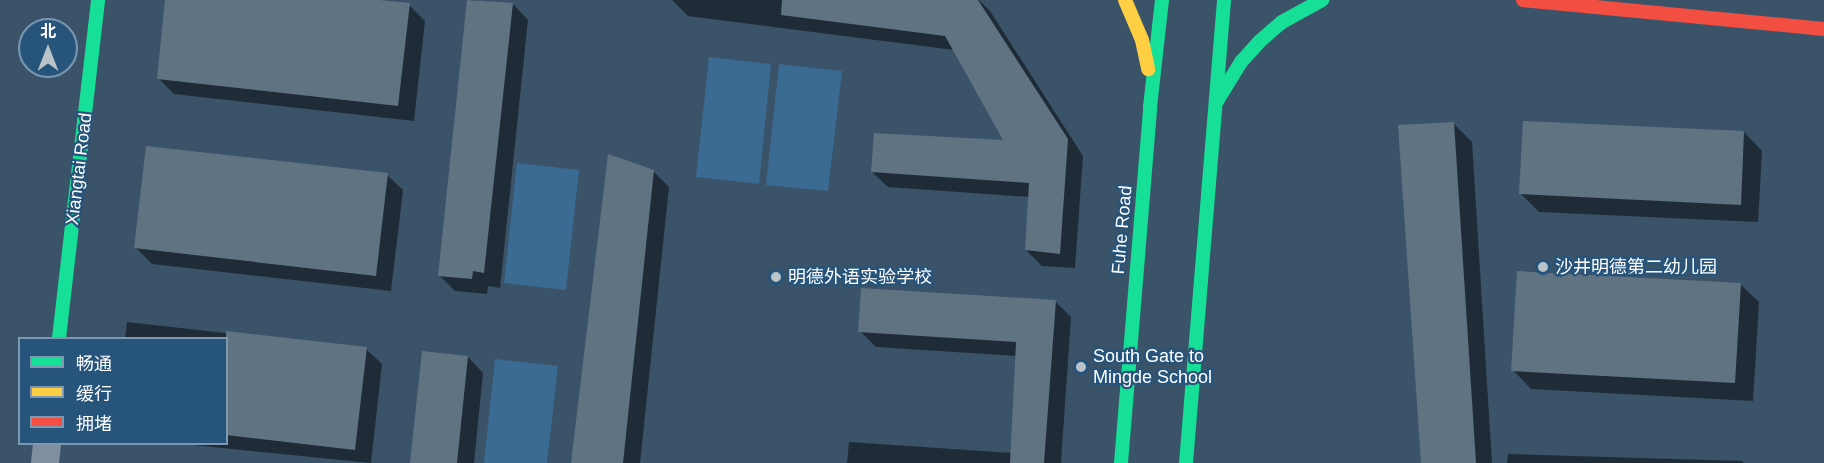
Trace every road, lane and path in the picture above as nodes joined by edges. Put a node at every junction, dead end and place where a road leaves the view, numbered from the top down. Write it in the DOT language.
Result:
graph roads {
  1 [pos="98,0"];
  2 [pos="1125,0"];
  3 [pos="1162,0"];
  4 [pos="1224,0"];
  5 [pos="1322,0"];
  6 [pos="1523,0"];
  7 [pos="1824,28"];
  8 [pos="1149,107"];
  9 [pos="1212,111"];
  10 [pos="59,337"];
  11 [pos="47,445"];
  12 [pos="45,463"];
  13 [pos="1121,463"];
  14 [pos="1186,463"];
  1 -- 10 [label="main road, Xiangtai Road"];
  2 -- 8 [label="main road"];
  3 -- 8 [label="main road, Fuhe Road"];
  4 -- 9 [label="main road"];
  5 -- 9 [label="main road"];
  6 -- 7 [label="main road"];
  8 -- 13 [label="main road, Fuhe Road"];
  9 -- 14 [label="main road"];
  11 -- 12 [label="street"];
}
